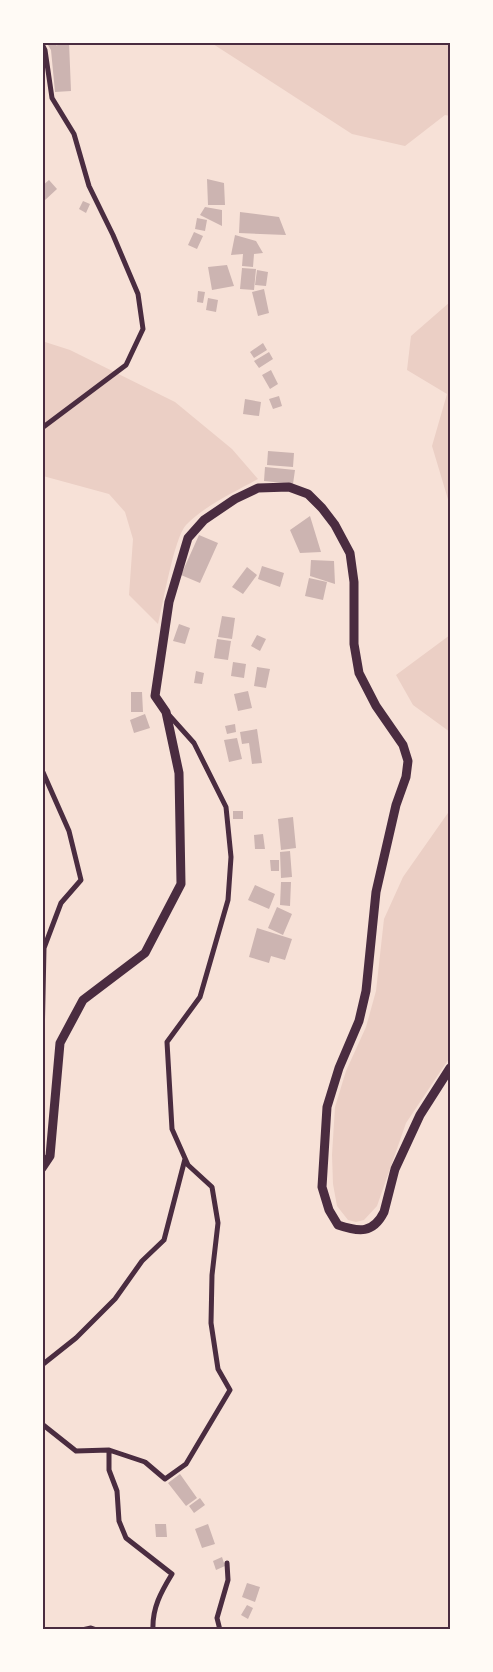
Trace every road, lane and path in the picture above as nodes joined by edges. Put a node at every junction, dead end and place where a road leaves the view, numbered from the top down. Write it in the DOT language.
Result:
graph roads {
  1 [pos="42,44"];
  2 [pos="42,428"];
  3 [pos="166,712"];
  4 [pos="42,770"];
  5 [pos="42,1043"];
  6 [pos="450,1068"];
  7 [pos="185,1159"];
  8 [pos="42,1168"];
  9 [pos="42,1365"];
  10 [pos="42,1424"];
  11 [pos="109,1450"];
  12 [pos="227,1563"];
  13 [pos="82,1630"];
  14 [pos="97,1630"];
  15 [pos="153,1630"];
  16 [pos="220,1630"];
  1 -- 2 [label="street"];
  3 -- 6 [label="main road"];
  3 -- 7 [label="street"];
  3 -- 8 [label="main road"];
  4 -- 5 [label="street"];
  7 -- 9 [label="street"];
  7 -- 11 [label="street"];
  10 -- 11 [label="street"];
  11 -- 15 [label="street"];
  12 -- 16 [label="street"];
  13 -- 14 [label="street"];
}
